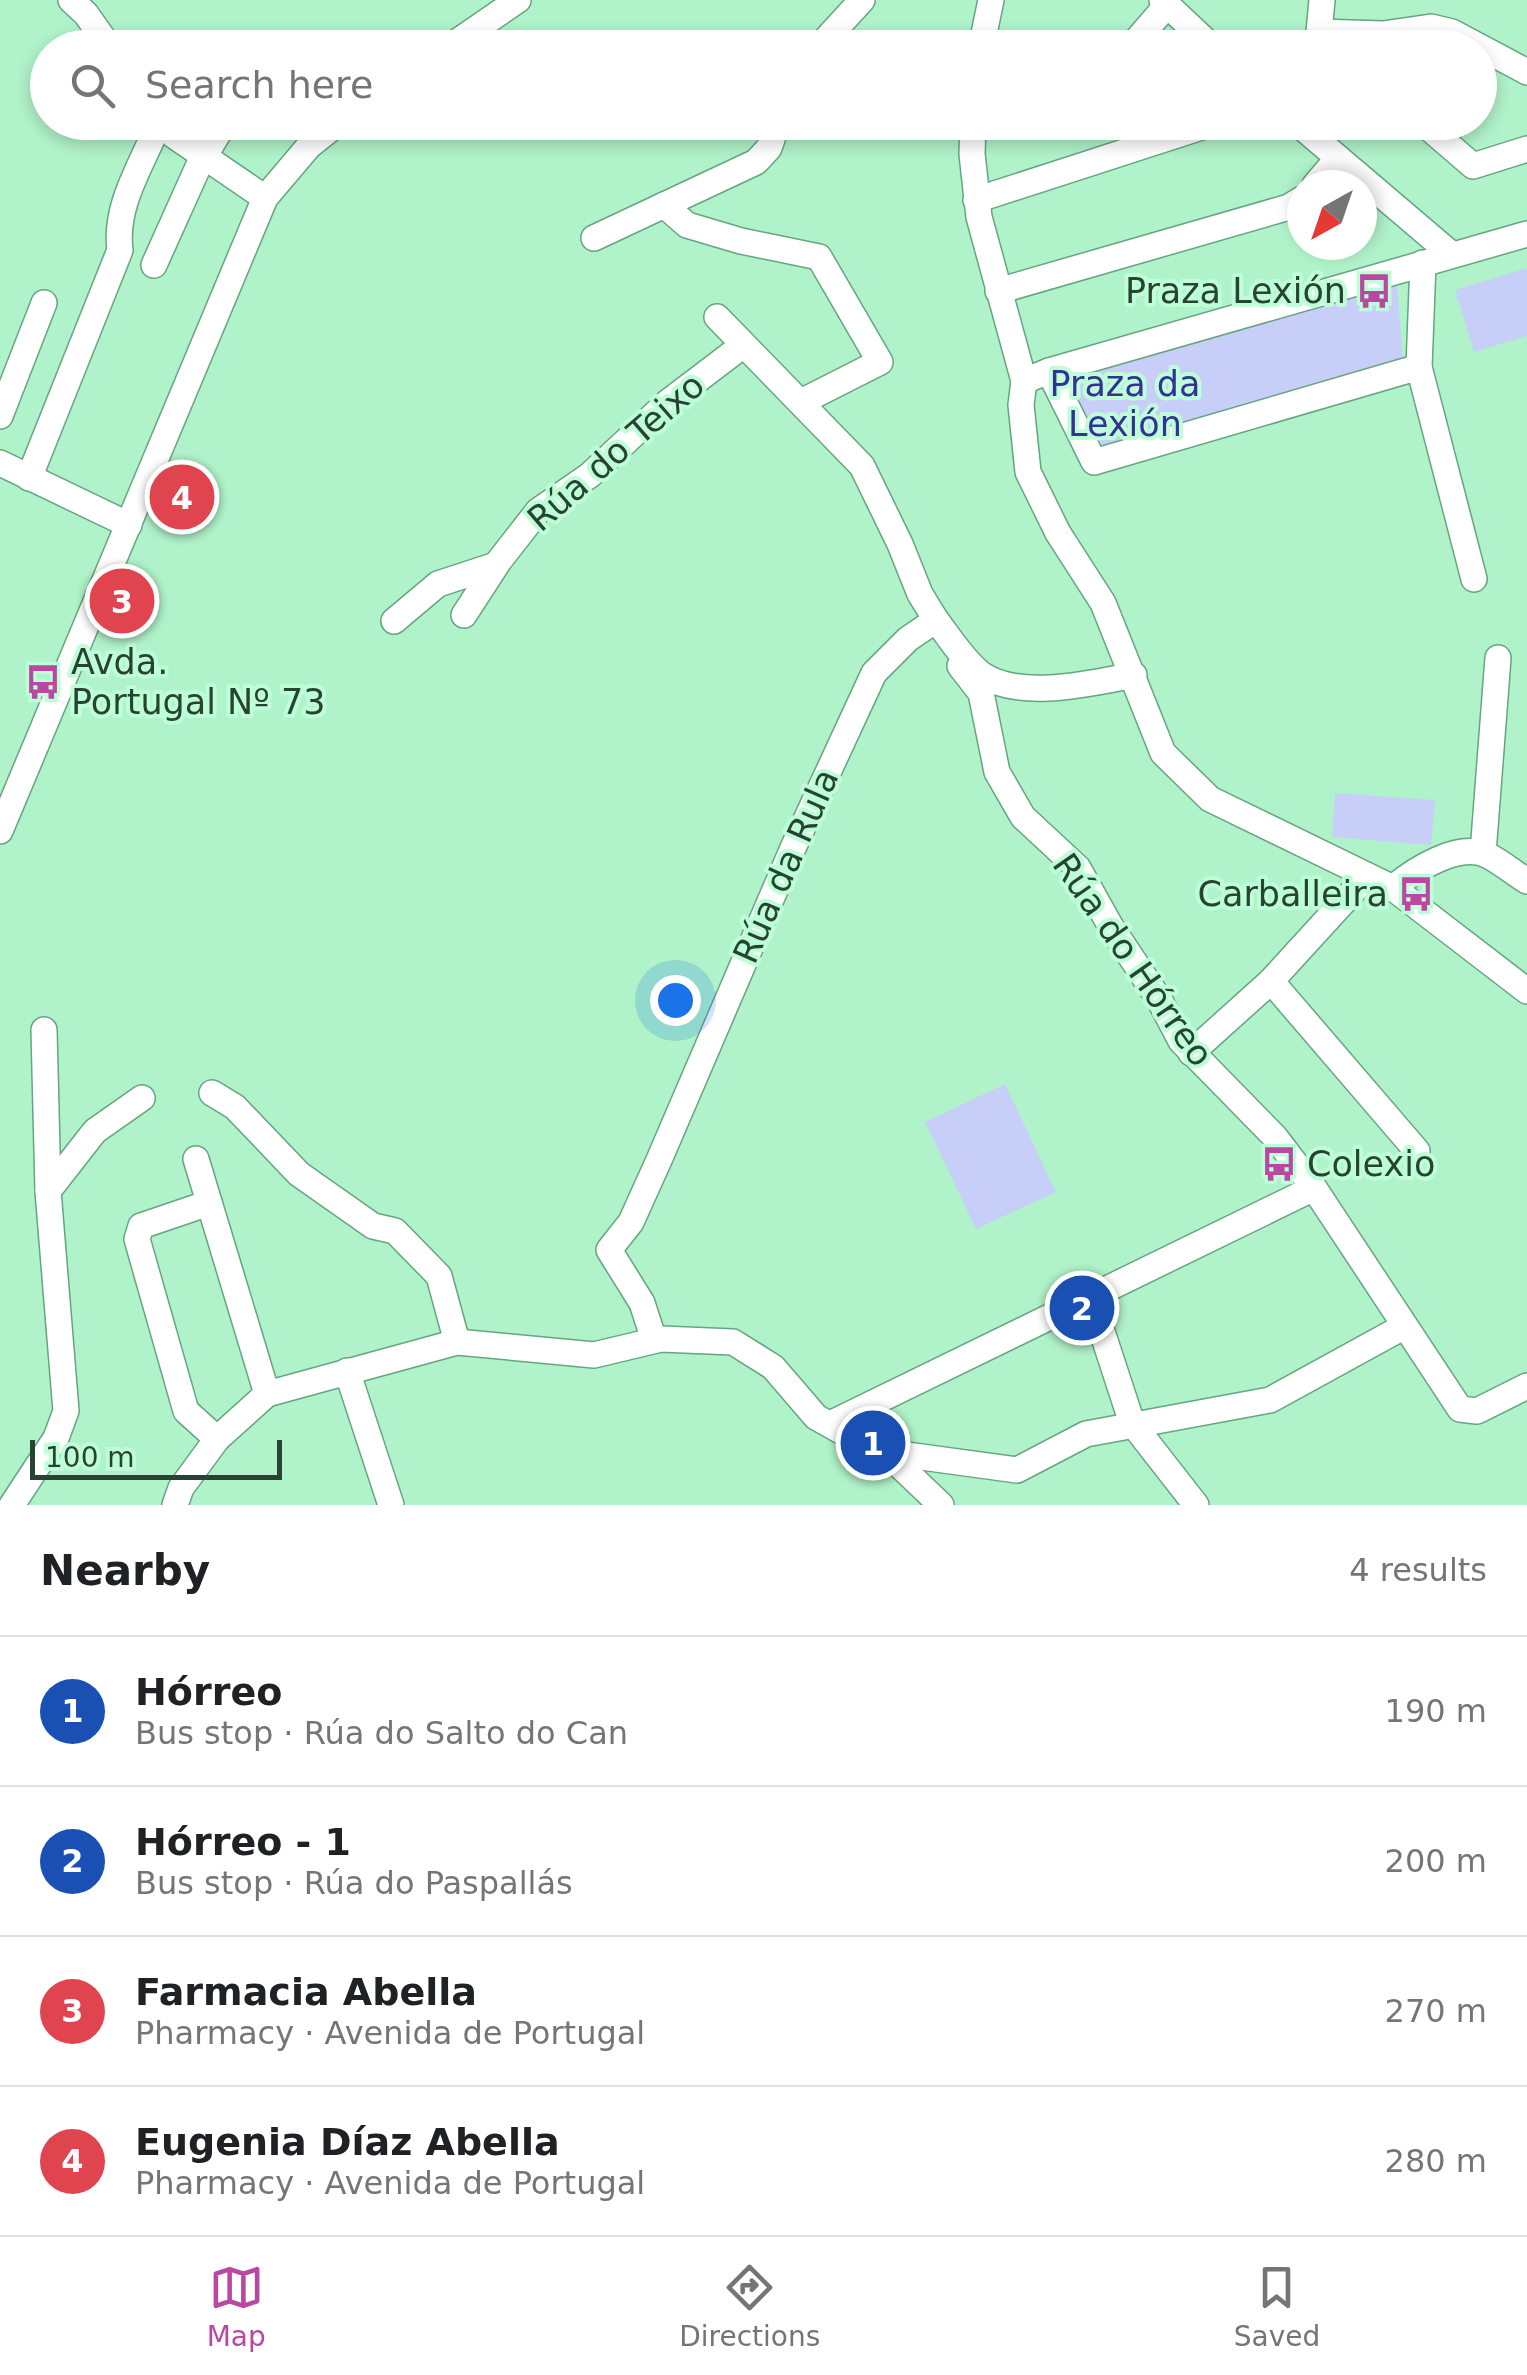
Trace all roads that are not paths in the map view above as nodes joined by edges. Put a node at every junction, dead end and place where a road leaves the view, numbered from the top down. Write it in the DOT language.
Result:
graph roads {
  1 [pos="71,0"];
  2 [pos="518,0"];
  3 [pos="862,0"];
  4 [pos="991,0"];
  5 [pos="1322,0"];
  6 [pos="1165,3"];
  7 [pos="97,30"];
  8 [pos="474,30"];
  9 [pos="834,30"];
  10 [pos="985,30"];
  11 [pos="1144,30"];
  12 [pos="1194,30"];
  13 [pos="1326,30"];
  14 [pos="1411,30"];
  15 [pos="1444,30"];
  16 [pos="1497,56"];
  17 [pos="1527,72"];
  18 [pos="155,140"];
  19 [pos="179,140"];
  20 [pos="214,140"];
  21 [pos="316,140"];
  22 [pos="772,140"];
  23 [pos="974,140"];
  24 [pos="1161,140"];
  25 [pos="1317,140"];
  26 [pos="1443,140"];
  27 [pos="1527,149"];
  28 [pos="205,156"];
  29 [pos="1338,158"];
  30 [pos="1328,170"];
  31 [pos="265,198"];
  32 [pos="976,200"];
  33 [pos="664,205"];
  34 [pos="1287,208"];
  35 [pos="1527,234"];
  36 [pos="594,238"];
  37 [pos="1450,254"];
  38 [pos="1423,262"];
  39 [pos="154,265"];
  40 [pos="998,290"];
  41 [pos="44,303"];
  42 [pos="717,317"];
  43 [pos="742,346"];
  44 [pos="1419,367"];
  45 [pos="1049,371"];
  46 [pos="1024,381"];
  47 [pos="802,402"];
  48 [pos="0,416"];
  49 [pos="0,463"];
  50 [pos="29,478"];
  51 [pos="128,525"];
  52 [pos="496,564"];
  53 [pos="1474,578"];
  54 [pos="464,615"];
  55 [pos="394,621"];
  56 [pos="932,623"];
  57 [pos="1498,658"];
  58 [pos="1134,676"];
  59 [pos="0,831"];
  60 [pos="1483,853"];
  61 [pos="1368,876"];
  62 [pos="1527,881"];
  63 [pos="1393,888"];
  64 [pos="1271,981"];
  65 [pos="1527,991"];
  66 [pos="44,1030"];
  67 [pos="1191,1052"];
  68 [pos="212,1093"];
  69 [pos="142,1098"];
  70 [pos="1418,1151"];
  71 [pos="196,1159"];
  72 [pos="1314,1188"];
  73 [pos="48,1191"];
  74 [pos="209,1204"];
  75 [pos="1091,1298"];
  76 [pos="1403,1328"];
  77 [pos="654,1340"];
  78 [pos="456,1342"];
  79 [pos="347,1371"];
  80 [pos="1527,1386"];
  81 [pos="267,1394"];
  82 [pos="1132,1423"];
  83 [pos="830,1424"];
  84 [pos="217,1439"];
  85 [pos="874,1450"];
  86 [pos="12,1505"];
  87 [pos="176,1505"];
  88 [pos="391,1505"];
  89 [pos="941,1505"];
  90 [pos="1196,1505"];
  1 -- 7 [label="street"];
  2 -- 8 [label="street"];
  3 -- 9 [label="street"];
  4 -- 10 [label="street"];
  5 -- 13 [label="street"];
  6 -- 11 [label="street"];
  6 -- 12 [label="street"];
  14 -- 15 [label="street"];
  16 -- 17 [label="street"];
  18 -- 50 [label="street"];
  19 -- 28 [label="street"];
  20 -- 28 [label="street"];
  21 -- 31 [label="street"];
  22 -- 33 [label="street"];
  23 -- 32 [label="street"];
  24 -- 32 [label="street"];
  25 -- 29 [label="street"];
  26 -- 27 [label="street"];
  28 -- 31 [label="street"];
  28 -- 39 [label="street"];
  29 -- 30 [label="street"];
  29 -- 37 [label="street"];
  31 -- 51 [label="street"];
  32 -- 40 [label="street"];
  33 -- 36 [label="street"];
  33 -- 47 [label="street"];
  34 -- 40 [label="street"];
  35 -- 37 [label="street"];
  37 -- 38 [label="street"];
  38 -- 44 [label="street"];
  38 -- 45 [label="street"];
  40 -- 46 [label="street"];
  41 -- 48 [label="street"];
  42 -- 43 [label="street"];
  43 -- 47 [label="street"];
  43 -- 52 [label="street, Rúa do Teixo"];
  44 -- 45 [label="street"];
  44 -- 53 [label="street"];
  45 -- 46 [label="street"];
  46 -- 58 [label="street"];
  47 -- 56 [label="street"];
  49 -- 50 [label="street"];
  50 -- 51 [label="street"];
  51 -- 59 [label="street"];
  52 -- 54 [label="street, Rúa do Teixo"];
  52 -- 55 [label="street"];
  56 -- 58 [label="street"];
  56 -- 67 [label="street, Rúa do Hórreo"];
  56 -- 77 [label="street, Rúa da Rula"];
  57 -- 60 [label="street"];
  58 -- 61 [label="street"];
  60 -- 62 [label="street"];
  60 -- 63 [label="street"];
  61 -- 63 [label="street"];
  61 -- 64 [label="street"];
  63 -- 65 [label="street"];
  64 -- 67 [label="street"];
  64 -- 70 [label="street"];
  66 -- 73 [label="street"];
  67 -- 72 [label="street, Rúa do Hórreo"];
  68 -- 78 [label="street"];
  69 -- 73 [label="street"];
  71 -- 74 [label="street"];
  72 -- 75 [label="street"];
  72 -- 76 [label="street, Rúa do Hórreo"];
  73 -- 86 [label="street"];
  74 -- 81 [label="street"];
  74 -- 84 [label="street"];
  75 -- 82 [label="street"];
  75 -- 83 [label="street"];
  76 -- 80 [label="street, Rúa do Hórreo"];
  76 -- 82 [label="street"];
  77 -- 78 [label="street"];
  77 -- 83 [label="street"];
  78 -- 79 [label="street"];
  79 -- 81 [label="street"];
  79 -- 88 [label="street"];
  81 -- 84 [label="street"];
  82 -- 85 [label="street"];
  82 -- 90 [label="street"];
  83 -- 85 [label="street"];
  84 -- 87 [label="street"];
  85 -- 89 [label="street"];
}
